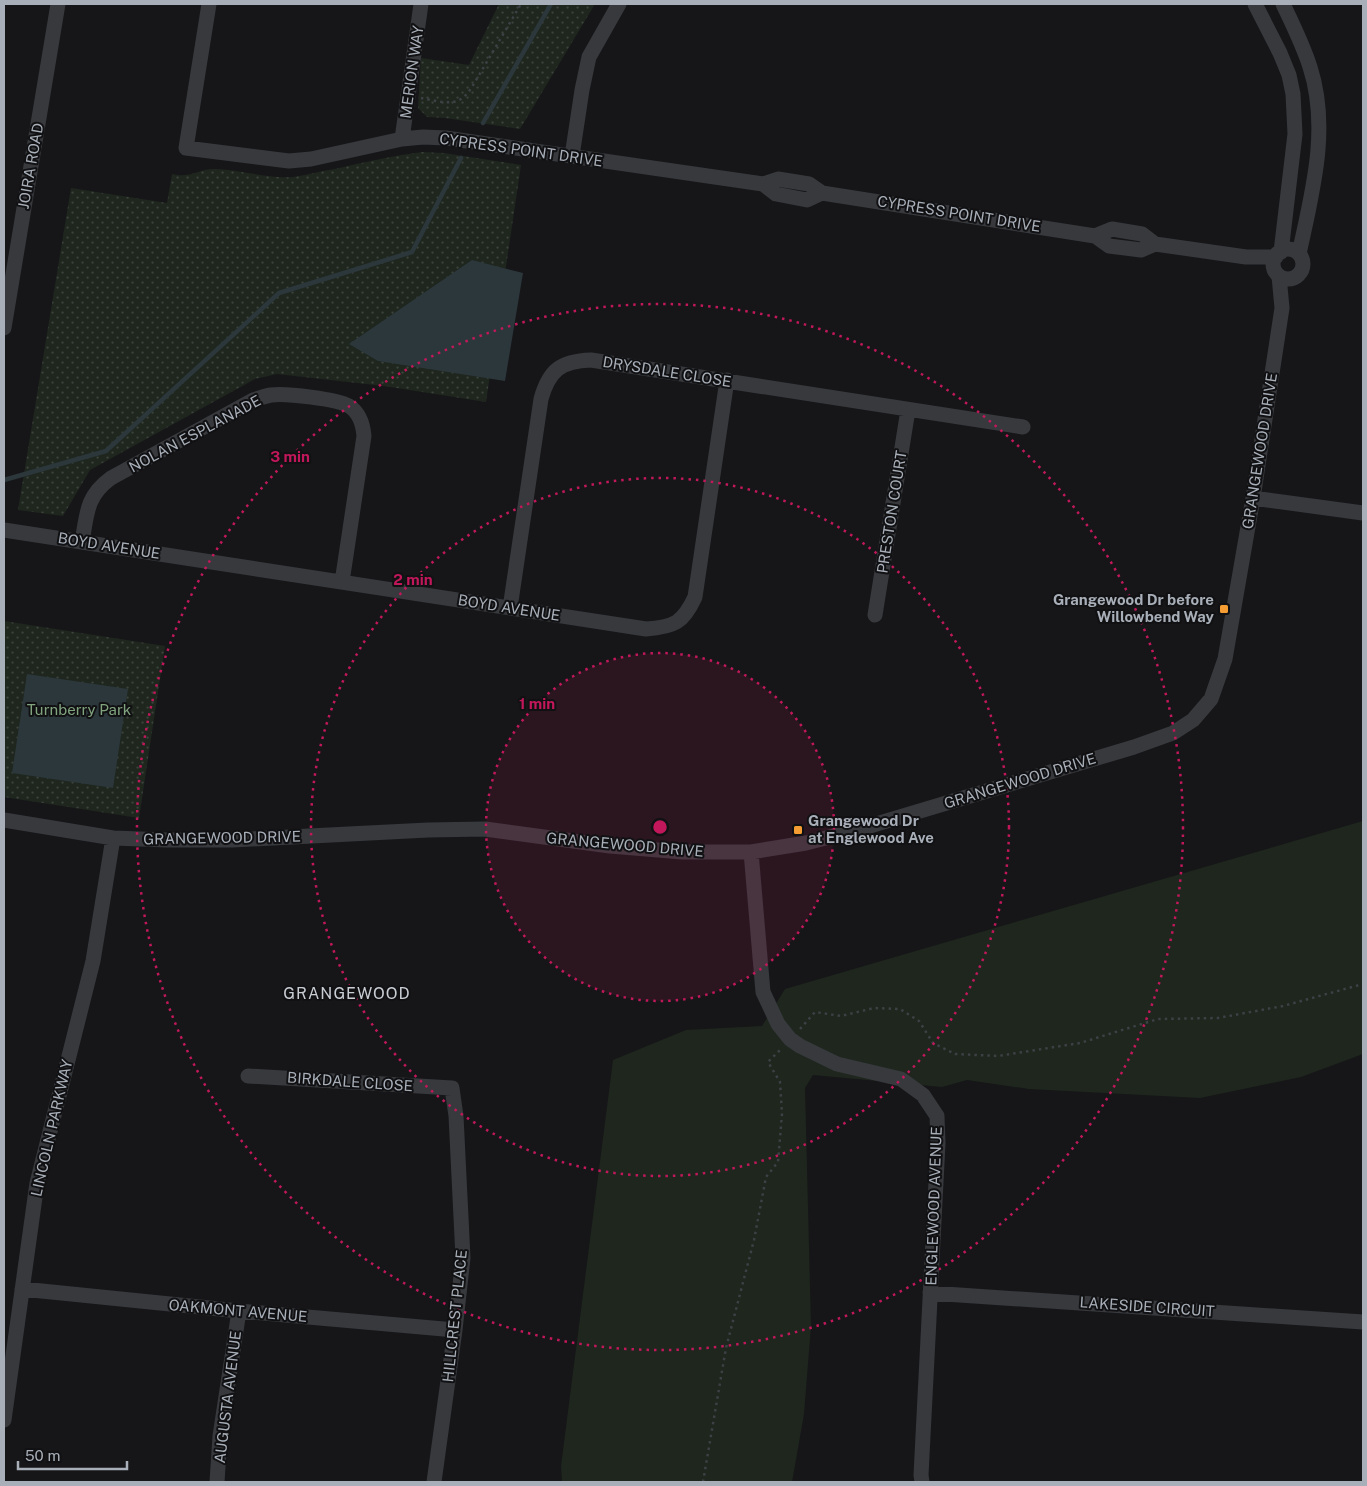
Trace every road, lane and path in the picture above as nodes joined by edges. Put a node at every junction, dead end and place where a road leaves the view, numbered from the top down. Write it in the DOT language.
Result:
graph roads {
  1 [pos="58,4"];
  2 [pos="209,4"];
  3 [pos="422,4"];
  4 [pos="521,4"];
  5 [pos="619,4"];
  6 [pos="1255,4"];
  7 [pos="1283,4"];
  8 [pos="1310,68"];
  9 [pos="1289,75"];
  10 [pos="408,95"];
  11 [pos="402,139"];
  12 [pos="1293,153"];
  13 [pos="572,156"];
  14 [pos="1318,156"];
  15 [pos="1299,254"];
  16 [pos="1281,266"];
  17 [pos="4,328"];
  18 [pos="727,380"];
  19 [pos="908,410"];
  20 [pos="1023,427"];
  21 [pos="1253,498"];
  22 [pos="1363,513"];
  23 [pos="4,530"];
  24 [pos="82,542"];
  25 [pos="342,582"];
  26 [pos="510,608"];
  27 [pos="875,614"];
  28 [pos="4,820"];
  29 [pos="112,838"];
  30 [pos="751,852"];
  31 [pos="248,1076"];
  32 [pos="452,1088"];
  33 [pos="22,1289"];
  34 [pos="930,1293"];
  35 [pos="239,1311"];
  36 [pos="1363,1322"];
  37 [pos="455,1330"];
  38 [pos="4,1420"];
  39 [pos="217,1482"];
  40 [pos="434,1482"];
  41 [pos="922,1482"];
  1 -- 17 [label="street, JOIRA ROAD"];
  2 -- 11 [label="street, CYPRESS POINT DRIVE"];
  3 -- 10 [label="street, MERION WAY"];
  4 -- 10 [label="path"];
  5 -- 13 [label="street"];
  6 -- 9 [label="street"];
  7 -- 8 [label="street"];
  8 -- 9 [label="street"];
  8 -- 14 [label="street"];
  9 -- 12 [label="street"];
  10 -- 11 [label="street, MERION WAY"];
  11 -- 13 [label="street, CYPRESS POINT DRIVE"];
  12 -- 14 [label="street"];
  12 -- 16 [label="street"];
  13 -- 16 [label="street, CYPRESS POINT DRIVE"];
  14 -- 15 [label="street"];
  15 -- 16 [label="street, CYPRESS POINT DRIVE"];
  15 -- 16 [label="street"];
  16 -- 21 [label="street, GRANGEWOOD DRIVE"];
  18 -- 19 [label="street, DRYSDALE CLOSE"];
  18 -- 26 [label="street, DRYSDALE CLOSE"];
  18 -- 26 [label="street, BOYD AVENUE"];
  19 -- 20 [label="street, DRYSDALE CLOSE"];
  19 -- 27 [label="street, PRESTON COURT"];
  21 -- 22 [label="street"];
  21 -- 30 [label="street, GRANGEWOOD DRIVE"];
  23 -- 24 [label="street, BOYD AVENUE"];
  24 -- 25 [label="street, BOYD AVENUE"];
  24 -- 25 [label="street, NOLAN ESPLANADE"];
  25 -- 26 [label="street, BOYD AVENUE"];
  28 -- 29 [label="street, GRANGEWOOD DRIVE"];
  29 -- 30 [label="street, GRANGEWOOD DRIVE"];
  29 -- 33 [label="street, LINCOLN PARKWAY"];
  30 -- 34 [label="street, ENGLEWOOD AVENUE"];
  31 -- 32 [label="street, BIRKDALE CLOSE"];
  32 -- 37 [label="street, HILLCREST PLACE"];
  33 -- 35 [label="street, OAKMONT AVENUE"];
  33 -- 38 [label="street, LINCOLN PARKWAY"];
  34 -- 36 [label="street, LAKESIDE CIRCUIT"];
  34 -- 41 [label="street, ENGLEWOOD AVENUE"];
  35 -- 37 [label="street, OAKMONT AVENUE"];
  35 -- 39 [label="street, AUGUSTA AVENUE"];
  37 -- 40 [label="street, HILLCREST PLACE"];
}
